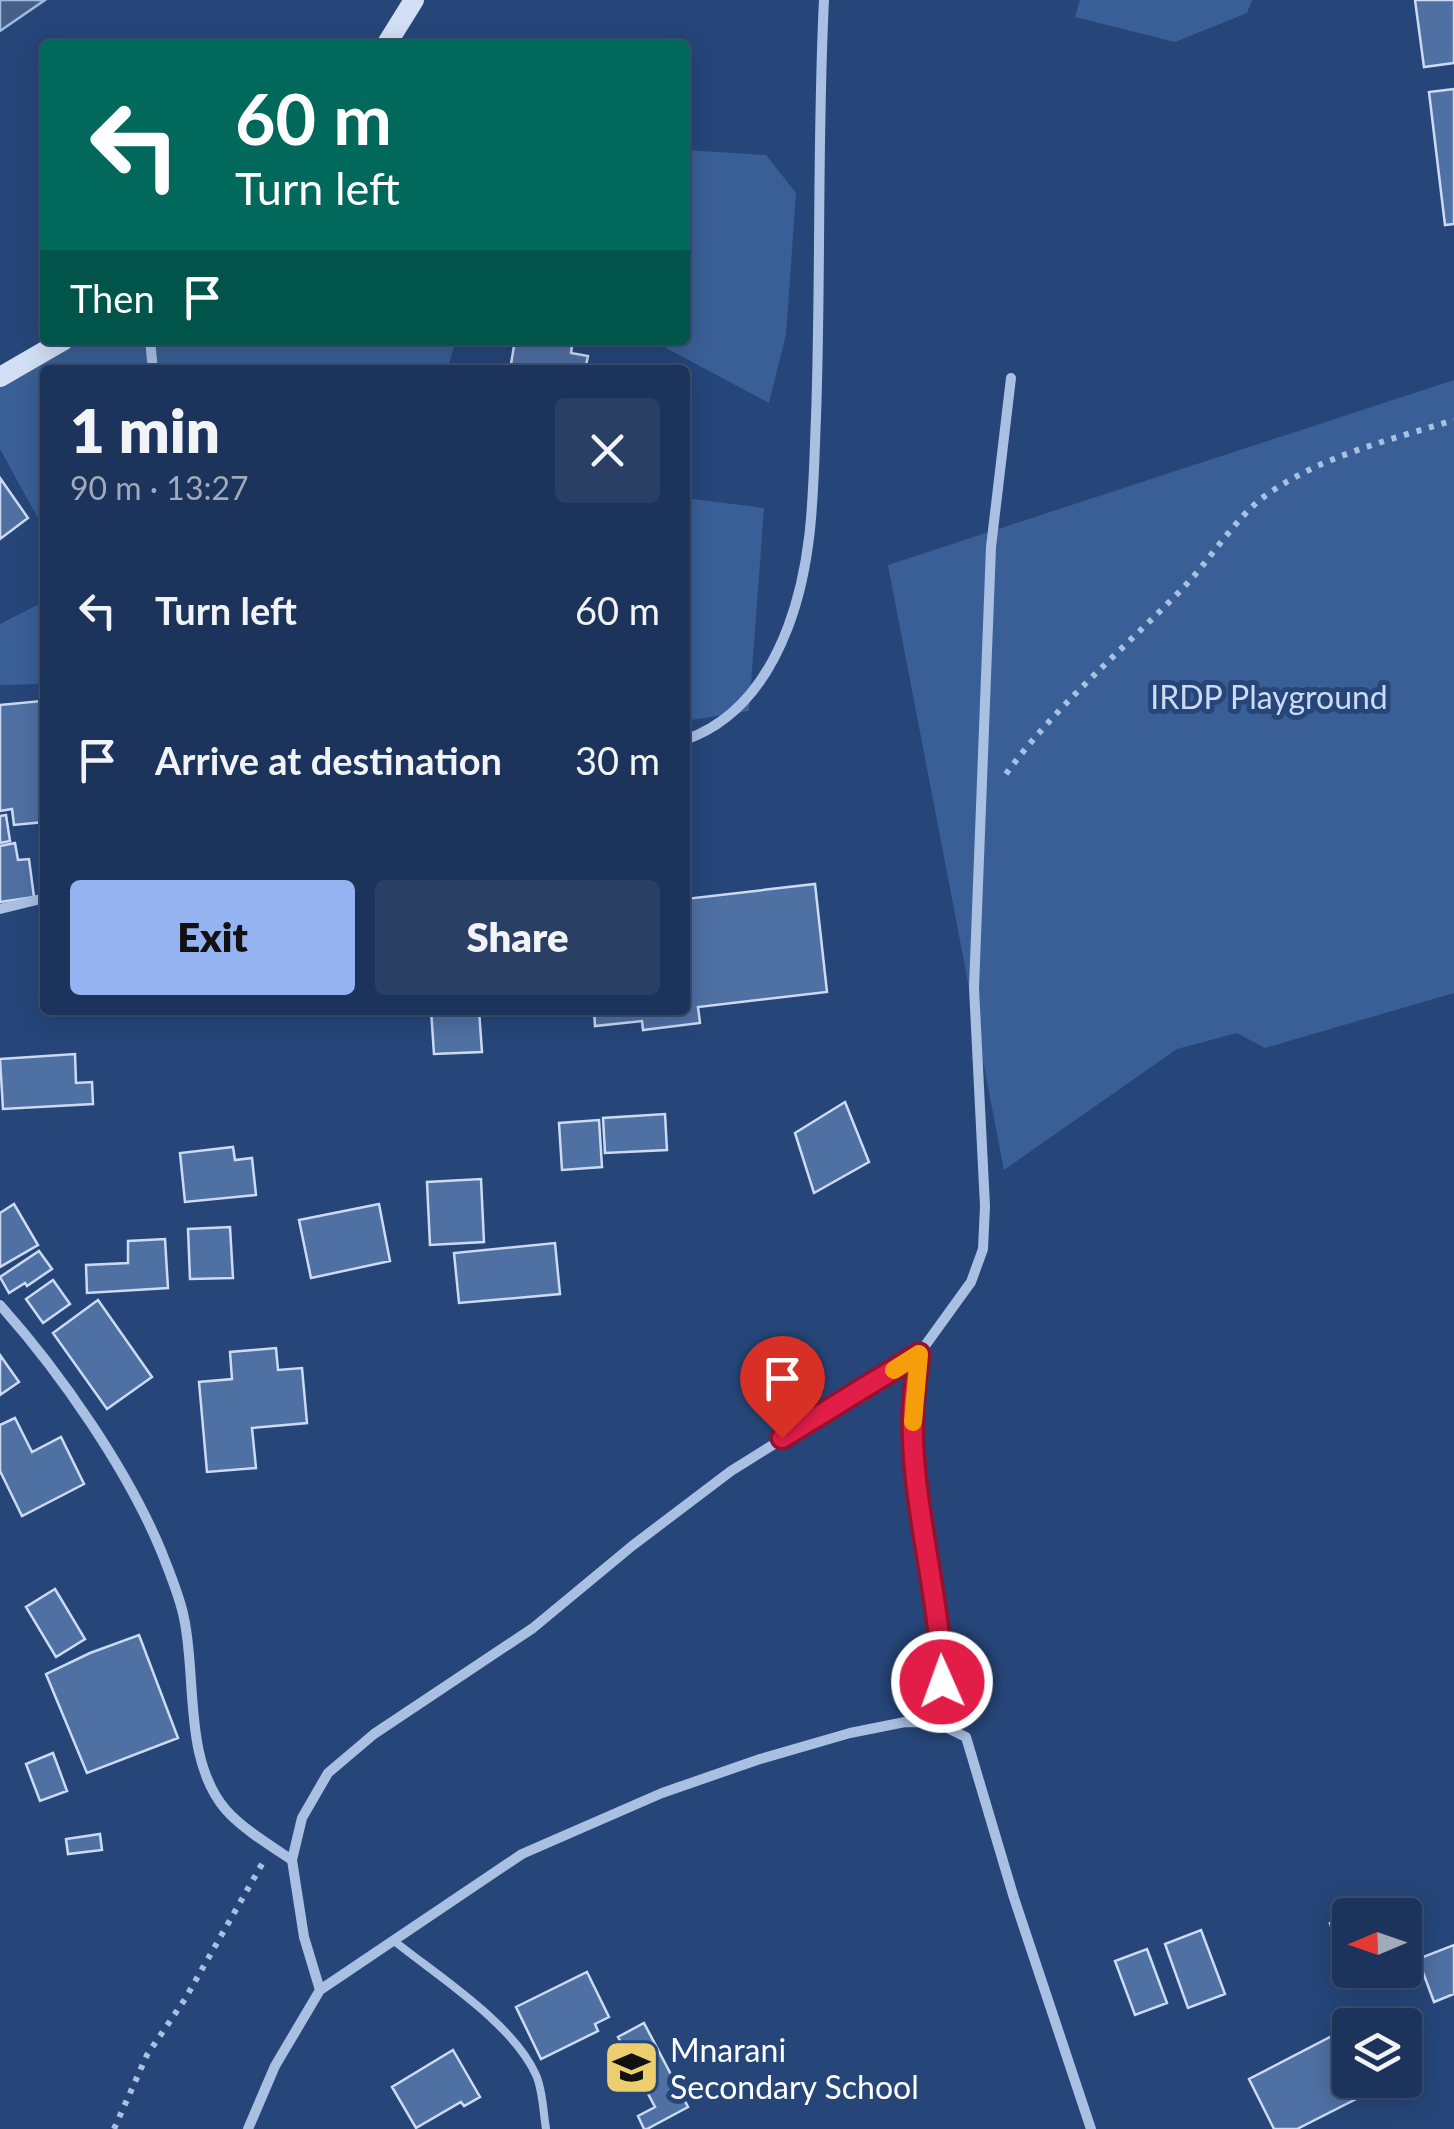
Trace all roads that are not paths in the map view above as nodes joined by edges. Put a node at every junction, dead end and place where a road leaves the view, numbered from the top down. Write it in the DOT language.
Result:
graph roads {
  1 [pos="414,0"];
  2 [pos="824,0"];
  3 [pos="389,40"];
  4 [pos="56,345"];
  5 [pos="0,378"];
  6 [pos="1010,378"];
  7 [pos="690,737"];
  8 [pos="40,899"];
  9 [pos="0,909"];
  10 [pos="0,1305"];
  11 [pos="919,1354"];
  12 [pos="937,1723"];
  13 [pos="292,1860"];
  14 [pos="393,1940"];
  15 [pos="320,1990"];
  16 [pos="248,2129"];
  17 [pos="546,2129"];
  18 [pos="1091,2129"];
  1 -- 3 [label="street"];
  2 -- 7 [label="street"];
  4 -- 5 [label="street"];
  6 -- 11 [label="street"];
  8 -- 9 [label="street"];
  10 -- 13 [label="street"];
  11 -- 12 [label="street"];
  11 -- 13 [label="street"];
  12 -- 14 [label="street"];
  12 -- 18 [label="street"];
  13 -- 15 [label="street"];
  14 -- 15 [label="street"];
  14 -- 17 [label="lane"];
  15 -- 16 [label="street"];
}
